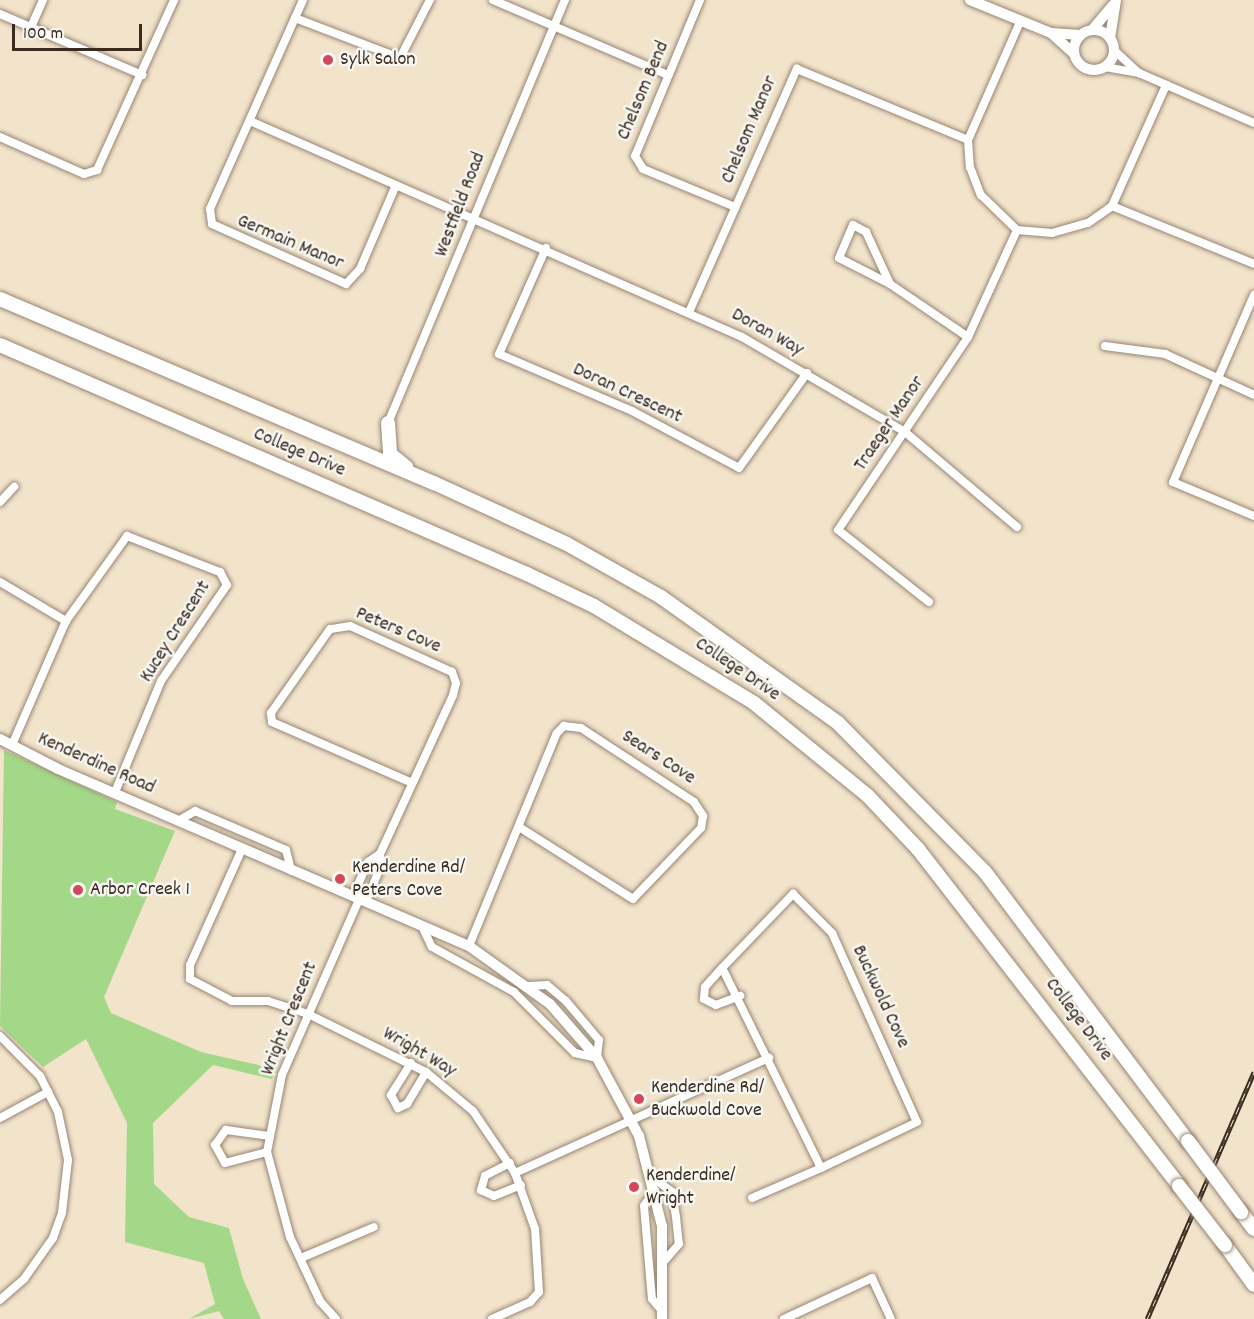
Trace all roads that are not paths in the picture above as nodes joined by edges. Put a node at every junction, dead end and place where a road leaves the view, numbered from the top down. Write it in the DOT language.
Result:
graph roads {
  1 [pos="43,0"];
  2 [pos="174,0"];
  3 [pos="303,0"];
  4 [pos="430,0"];
  5 [pos="493,0"];
  6 [pos="565,0"];
  7 [pos="700,0"];
  8 [pos="970,0"];
  9 [pos="1115,2"];
  10 [pos="0,14"];
  11 [pos="295,18"];
  12 [pos="1020,22"];
  13 [pos="554,26"];
  14 [pos="31,27"];
  15 [pos="1092,30"];
  16 [pos="1051,33"];
  17 [pos="1080,35"];
  18 [pos="1110,38"];
  19 [pos="1114,50"];
  20 [pos="1074,54"];
  21 [pos="1105,67"];
  22 [pos="1139,73"];
  23 [pos="142,75"];
  24 [pos="668,75"];
  25 [pos="1166,85"];
  26 [pos="250,121"];
  27 [pos="1254,123"];
  28 [pos="0,137"];
  29 [pos="968,140"];
  30 [pos="396,186"];
  31 [pos="1112,206"];
  32 [pos="735,207"];
  33 [pos="472,216"];
  34 [pos="1017,230"];
  35 [pos="546,248"];
  36 [pos="1254,264"];
  37 [pos="890,285"];
  38 [pos="1254,295"];
  39 [pos="0,299"];
  40 [pos="690,310"];
  41 [pos="968,337"];
  42 [pos="0,345"];
  43 [pos="1105,346"];
  44 [pos="807,373"];
  45 [pos="1217,379"];
  46 [pos="1254,395"];
  47 [pos="388,423"];
  48 [pos="905,432"];
  49 [pos="434,483"];
  50 [pos="14,487"];
  51 [pos="0,502"];
  52 [pos="1254,516"];
  53 [pos="1017,527"];
  54 [pos="0,582"];
  55 [pos="929,602"];
  56 [pos="66,621"];
  57 [pos="0,739"];
  58 [pos="12,745"];
  59 [pos="412,783"];
  60 [pos="115,792"];
  61 [pos="178,821"];
  62 [pos="519,827"];
  63 [pos="242,849"];
  64 [pos="380,854"];
  65 [pos="291,870"];
  66 [pos="359,900"];
  67 [pos="422,926"];
  68 [pos="469,946"];
  69 [pos="722,968"];
  70 [pos="740,996"];
  71 [pos="308,1014"];
  72 [pos="0,1036"];
  73 [pos="597,1058"];
  74 [pos="770,1058"];
  75 [pos="411,1063"];
  76 [pos="426,1072"];
  77 [pos="48,1092"];
  78 [pos="0,1118"];
  79 [pos="632,1119"];
  80 [pos="269,1136"];
  81 [pos="267,1152"];
  82 [pos="510,1163"];
  83 [pos="821,1168"];
  84 [pos="515,1173"];
  85 [pos="654,1184"];
  86 [pos="521,1185"];
  87 [pos="752,1198"];
  88 [pos="374,1227"];
  89 [pos="1254,1229"];
  90 [pos="301,1258"];
  91 [pos="1254,1285"];
  92 [pos="0,1300"];
  93 [pos="662,1315"];
  94 [pos="336,1319"];
  95 [pos="492,1319"];
  96 [pos="784,1319"];
  97 [pos="891,1319"];
  1 -- 14 [label="street"];
  2 -- 23 [label="street"];
  3 -- 11 [label="street, Germain Manor"];
  4 -- 11 [label="street"];
  5 -- 13 [label="street"];
  6 -- 13 [label="street, Westfield Road"];
  7 -- 24 [label="street, Chelsom Bend"];
  8 -- 12 [label="street"];
  9 -- 15 [label="street"];
  9 -- 18 [label="street"];
  10 -- 14 [label="street"];
  11 -- 26 [label="street, Germain Manor"];
  12 -- 16 [label="street"];
  12 -- 29 [label="street"];
  13 -- 24 [label="street"];
  13 -- 33 [label="street, Westfield Road"];
  14 -- 23 [label="street"];
  15 -- 17 [label="street"];
  15 -- 18 [label="street"];
  16 -- 17 [label="street"];
  16 -- 20 [label="street"];
  17 -- 20 [label="street"];
  18 -- 19 [label="street"];
  19 -- 21 [label="street"];
  19 -- 22 [label="street"];
  20 -- 21 [label="street"];
  21 -- 22 [label="street"];
  22 -- 25 [label="street"];
  23 -- 28 [label="street"];
  24 -- 32 [label="street, Chelsom Bend"];
  25 -- 27 [label="street"];
  25 -- 31 [label="street"];
  26 -- 30 [label="street, Doran Way"];
  26 -- 30 [label="street, Germain Manor"];
  29 -- 32 [label="street, Chelsom Manor"];
  29 -- 34 [label="street"];
  30 -- 33 [label="street, Doran Way"];
  31 -- 34 [label="street"];
  31 -- 36 [label="street"];
  32 -- 40 [label="street, Chelsom Manor"];
  33 -- 35 [label="street, Doran Way"];
  33 -- 47 [label="street, Westfield Road"];
  34 -- 41 [label="street, Traeger Manor"];
  35 -- 40 [label="street, Doran Way"];
  35 -- 44 [label="street, Doran Crescent"];
  37 -- 37 [label="street"];
  37 -- 41 [label="street"];
  38 -- 45 [label="street"];
  39 -- 49 [label="highway, College Drive"];
  40 -- 44 [label="street, Doran Way"];
  41 -- 48 [label="street, Traeger Manor"];
  42 -- 91 [label="highway, College Drive, bridge"];
  43 -- 45 [label="street"];
  44 -- 48 [label="street, Doran Way"];
  45 -- 46 [label="street"];
  45 -- 52 [label="street"];
  47 -- 49 [label="highway"];
  48 -- 53 [label="street, Doran Way"];
  48 -- 55 [label="street, Traeger Manor"];
  49 -- 89 [label="highway, College Drive, bridge"];
  50 -- 51 [label="street"];
  54 -- 56 [label="street"];
  56 -- 58 [label="street, Kucey Crescent"];
  56 -- 60 [label="street, Kucey Crescent"];
  57 -- 58 [label="street, Kenderdine Road"];
  58 -- 60 [label="street, Kenderdine Road"];
  59 -- 59 [label="street, Peters Cove"];
  59 -- 64 [label="street, Peters Cove"];
  60 -- 61 [label="street, Kenderdine Road"];
  61 -- 63 [label="street, Kenderdine Road"];
  61 -- 65 [label="street"];
  62 -- 62 [label="street, Sears Cove"];
  62 -- 68 [label="street, Sears Cove"];
  63 -- 65 [label="street, Kenderdine Road"];
  63 -- 71 [label="street, Wright Way"];
  64 -- 66 [label="street, Peters Cove"];
  64 -- 66 [label="street, Peters Cove"];
  65 -- 66 [label="street, Kenderdine Road"];
  66 -- 67 [label="street, Kenderdine Road"];
  66 -- 71 [label="street, Wright Crescent"];
  67 -- 68 [label="street, Kenderdine Road"];
  67 -- 73 [label="street"];
  68 -- 73 [label="street, Kenderdine Road"];
  69 -- 70 [label="street"];
  69 -- 70 [label="street, Buckwold Cove"];
  69 -- 83 [label="street, Buckwold Cove"];
  70 -- 74 [label="street"];
  71 -- 75 [label="street, Wright Way"];
  71 -- 80 [label="street, Wright Crescent"];
  72 -- 77 [label="street"];
  73 -- 79 [label="street, Kenderdine Road"];
  74 -- 79 [label="street"];
  74 -- 83 [label="street"];
  75 -- 76 [label="street, Wright Way"];
  75 -- 76 [label="street"];
  76 -- 82 [label="street, Wright Way"];
  77 -- 78 [label="street"];
  77 -- 92 [label="street"];
  79 -- 84 [label="street"];
  79 -- 85 [label="street, Kenderdine Road"];
  80 -- 81 [label="street, Wright Crescent"];
  80 -- 81 [label="street"];
  81 -- 90 [label="street, Wright Crescent"];
  82 -- 84 [label="street, Wright Way"];
  82 -- 86 [label="street"];
  83 -- 87 [label="street, Buckwold Cove"];
  84 -- 86 [label="street"];
  85 -- 93 [label="street, Kenderdine Road"];
  85 -- 93 [label="street, Kenderdine Road"];
  86 -- 95 [label="street"];
  88 -- 90 [label="street"];
  90 -- 94 [label="street, Wright Crescent"];
  96 -- 97 [label="street"];
}
